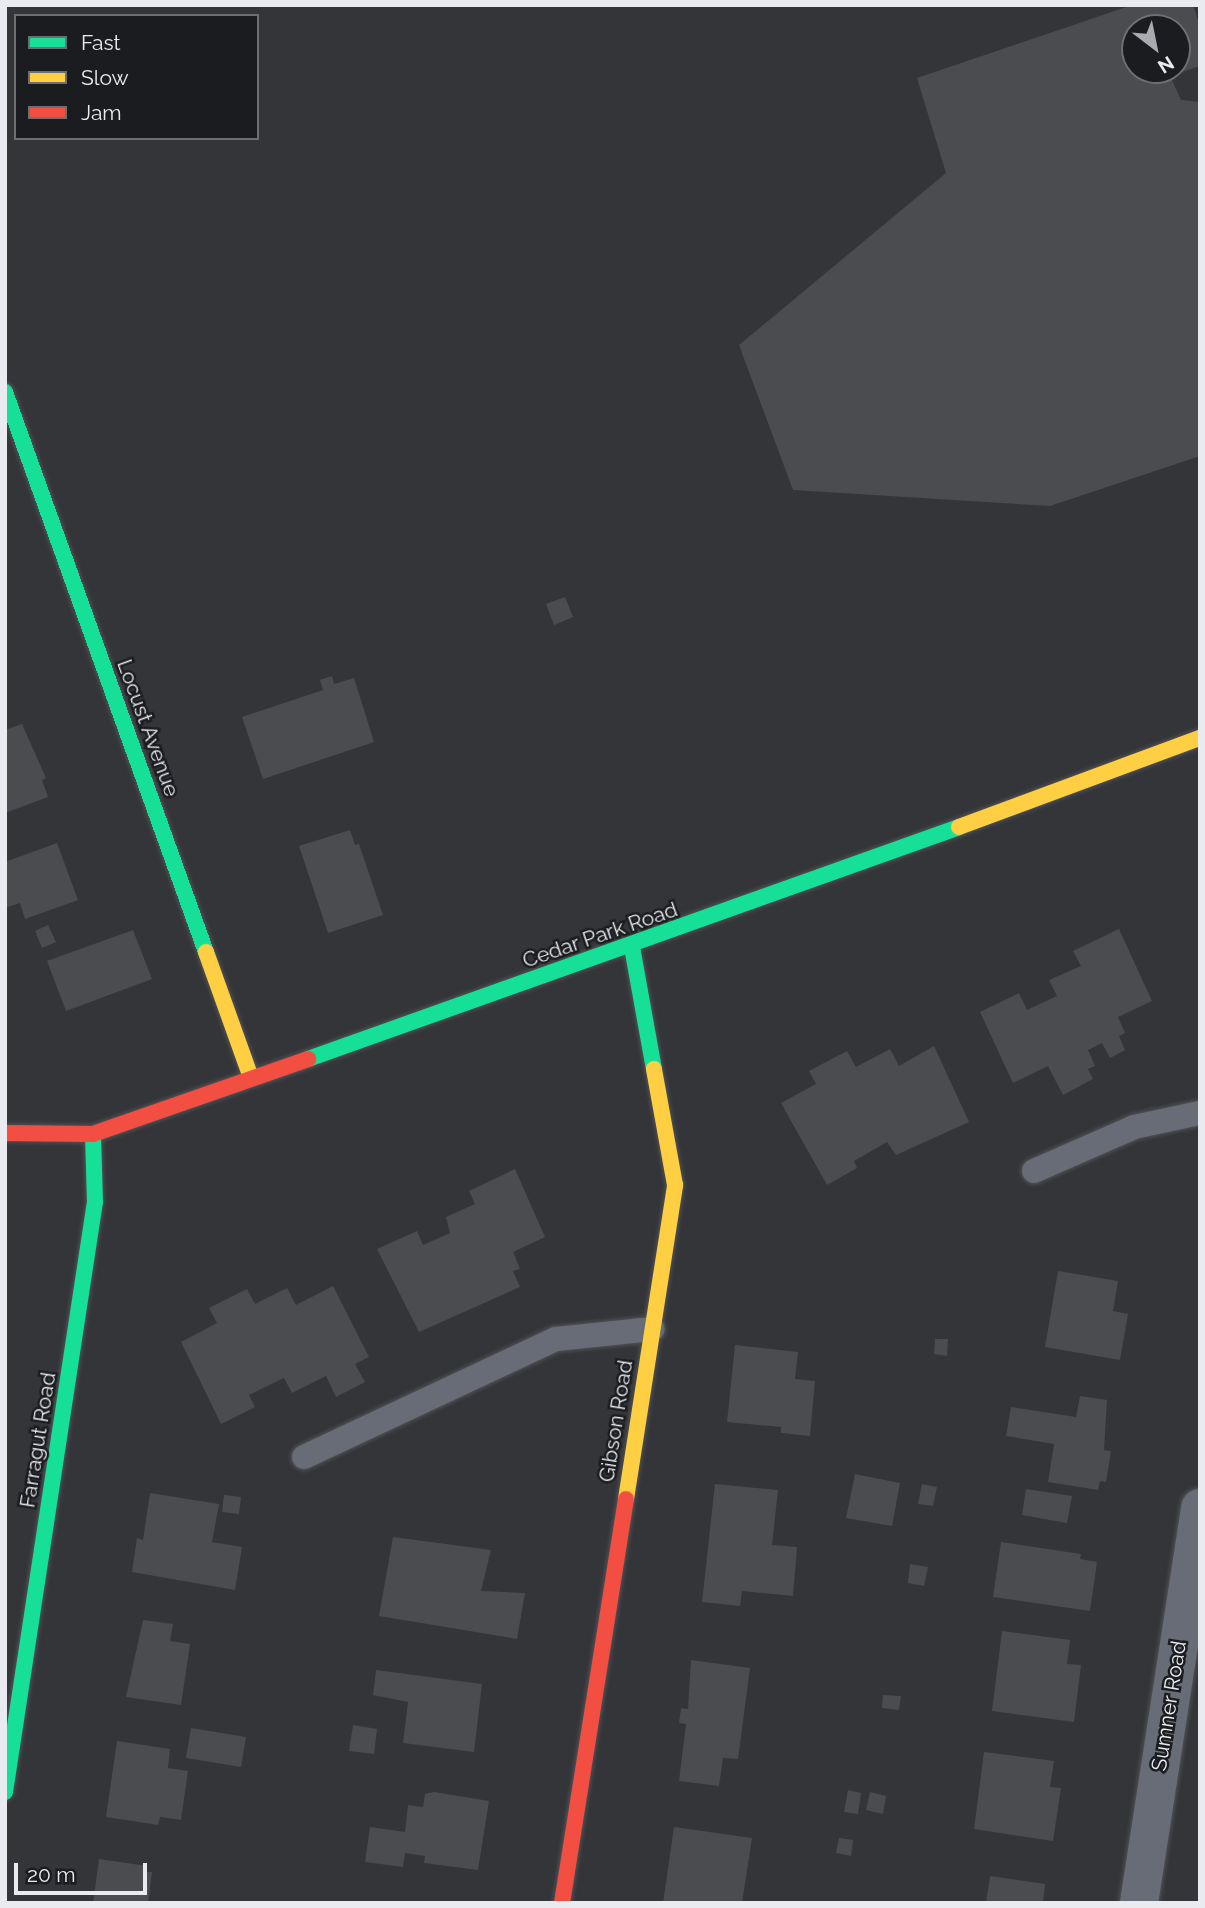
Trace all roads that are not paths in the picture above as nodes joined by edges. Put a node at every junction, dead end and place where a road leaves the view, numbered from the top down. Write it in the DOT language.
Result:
graph roads {
  1 [pos="5,392"];
  2 [pos="1200,738"];
  3 [pos="632,947"];
  4 [pos="251,1078"];
  5 [pos="1200,1113"];
  6 [pos="5,1133"];
  7 [pos="93,1134"];
  8 [pos="1034,1171"];
  9 [pos="652,1329"];
  10 [pos="304,1457"];
  11 [pos="1200,1508"];
  12 [pos="5,1792"];
  13 [pos="562,1903"];
  14 [pos="1139,1903"];
  1 -- 4 [label="street, Locust Avenue"];
  2 -- 3 [label="street, Cedar Park Road"];
  3 -- 4 [label="street, Cedar Park Road"];
  3 -- 9 [label="street, Gibson Road"];
  4 -- 7 [label="street, Cedar Park Road"];
  5 -- 8 [label="lane"];
  6 -- 7 [label="street, Cedar Park Road"];
  7 -- 12 [label="street, Farragut Road"];
  9 -- 10 [label="lane"];
  9 -- 13 [label="street, Gibson Road"];
  11 -- 14 [label="street, Sumner Road"];
}
